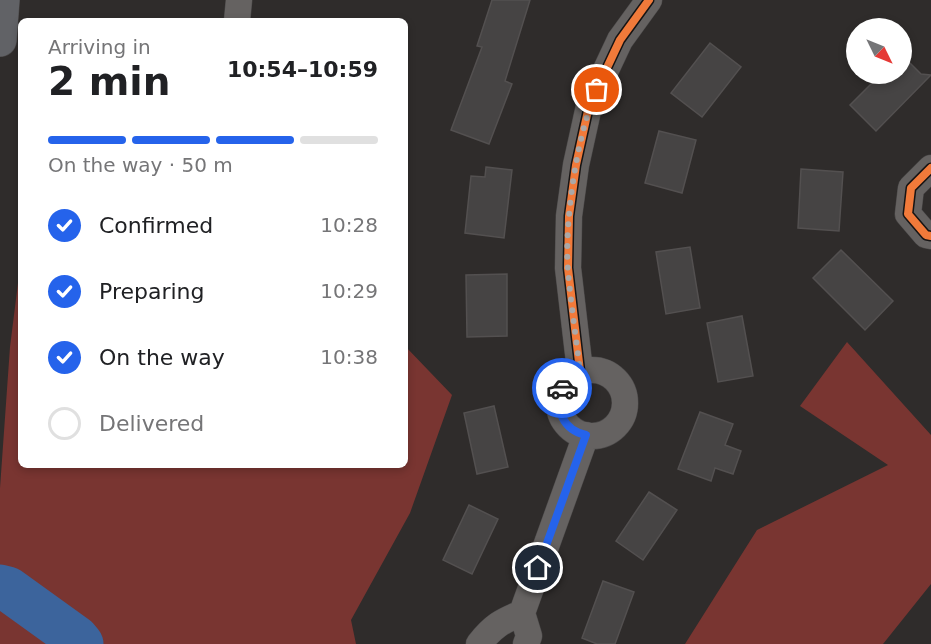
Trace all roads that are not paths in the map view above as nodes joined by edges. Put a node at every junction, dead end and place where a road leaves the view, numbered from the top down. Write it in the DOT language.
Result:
graph roads {
  1 [pos="3,0"];
  2 [pos="239,0"];
  3 [pos="649,0"];
  4 [pos="237,18"];
  5 [pos="0,40"];
  6 [pos="931,168"];
  7 [pos="931,236"];
  8 [pos="580,371"];
  9 [pos="586,435"];
  10 [pos="522,612"];
  11 [pos="478,644"];
  12 [pos="526,644"];
  1 -- 5 [label="highway"];
  2 -- 4 [label="street"];
  3 -- 8 [label="street"];
  6 -- 7 [label="street"];
  8 -- 9 [label="street"];
  8 -- 9 [label="street"];
  9 -- 10 [label="street"];
  10 -- 11 [label="street"];
  10 -- 12 [label="street"];
}
